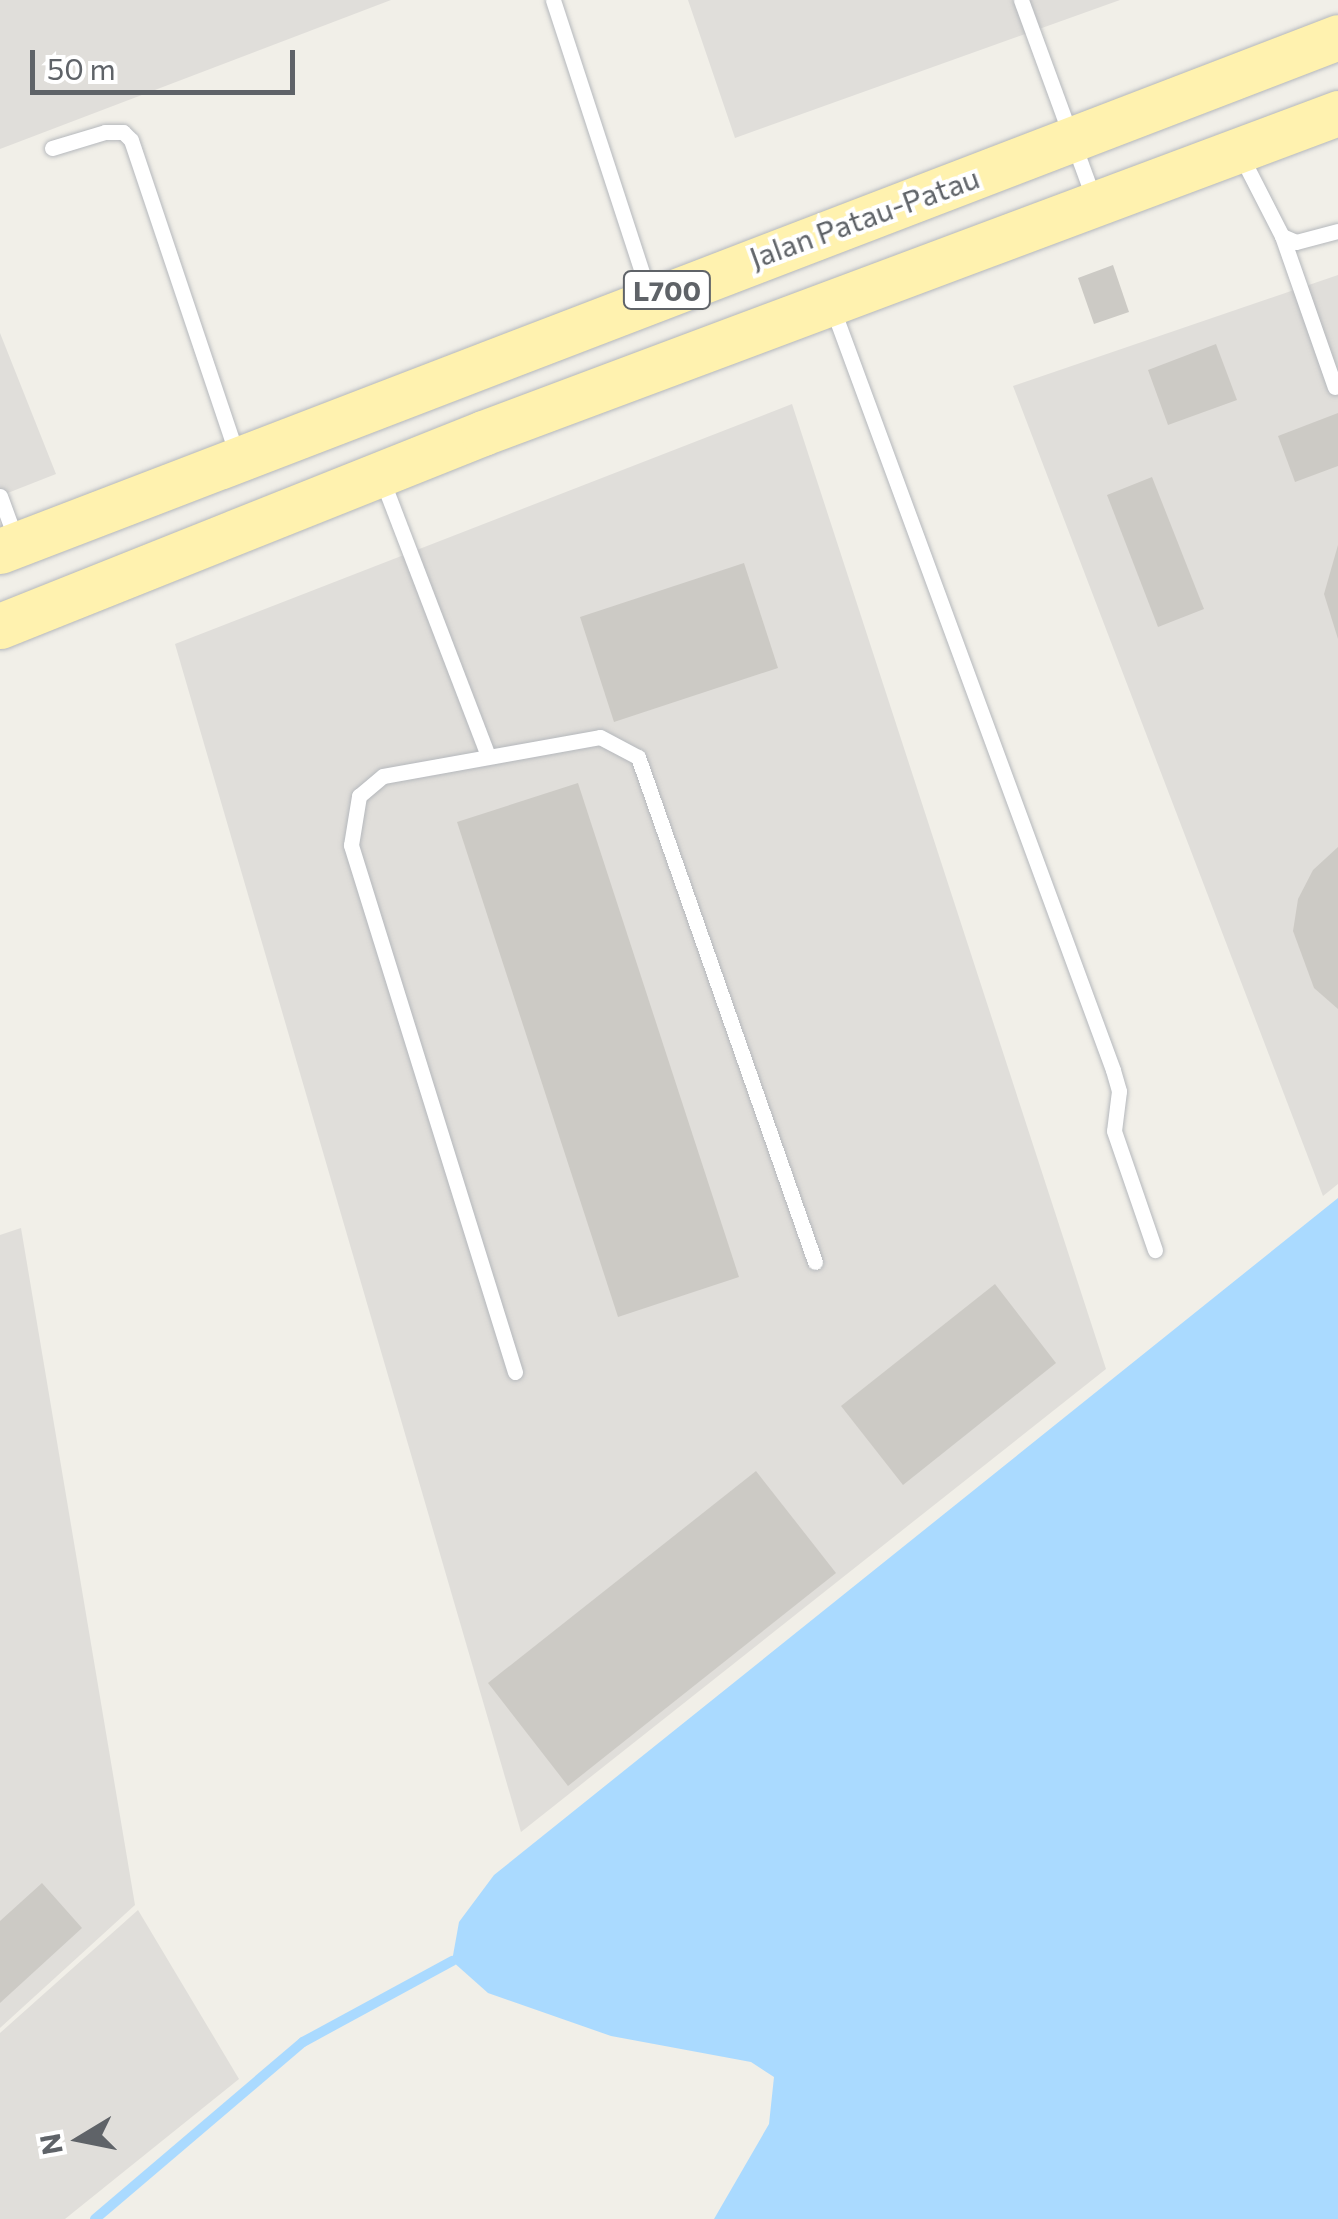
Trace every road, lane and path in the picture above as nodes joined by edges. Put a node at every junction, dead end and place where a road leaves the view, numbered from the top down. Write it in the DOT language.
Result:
graph roads {
  1 [pos="553,0"];
  2 [pos="1022,0"];
  3 [pos="1338,37"];
  4 [pos="1338,114"];
  5 [pos="1073,140"];
  6 [pos="52,148"];
  7 [pos="1238,150"];
  8 [pos="1096,206"];
  9 [pos="1338,231"];
  10 [pos="1282,236"];
  11 [pos="650,296"];
  12 [pos="832,305"];
  13 [pos="1335,387"];
  14 [pos="238,459"];
  15 [pos="380,474"];
  16 [pos="0,496"];
  17 [pos="9,547"];
  18 [pos="0,626"];
  19 [pos="488,753"];
  20 [pos="1155,1250"];
  21 [pos="815,1262"];
  22 [pos="515,1372"];
  1 -- 11 [label="lane"];
  2 -- 5 [label="lane"];
  3 -- 5 [label="main road, Jalan Patau-Patau / L700"];
  4 -- 7 [label="main road, L700"];
  5 -- 8 [label="lane"];
  5 -- 11 [label="main road, Jalan Patau-Patau / L700"];
  6 -- 14 [label="lane"];
  7 -- 8 [label="main road, L700"];
  7 -- 10 [label="lane"];
  8 -- 12 [label="main road, L700"];
  9 -- 10 [label="lane"];
  10 -- 13 [label="lane"];
  11 -- 14 [label="main road, Jalan Patau-Patau / L700"];
  12 -- 15 [label="main road, L700"];
  12 -- 20 [label="lane"];
  14 -- 17 [label="main road, Jalan Patau-Patau / L700"];
  15 -- 18 [label="main road, L700"];
  15 -- 19 [label="lane"];
  16 -- 17 [label="lane"];
  19 -- 21 [label="lane"];
  19 -- 22 [label="lane"];
}
